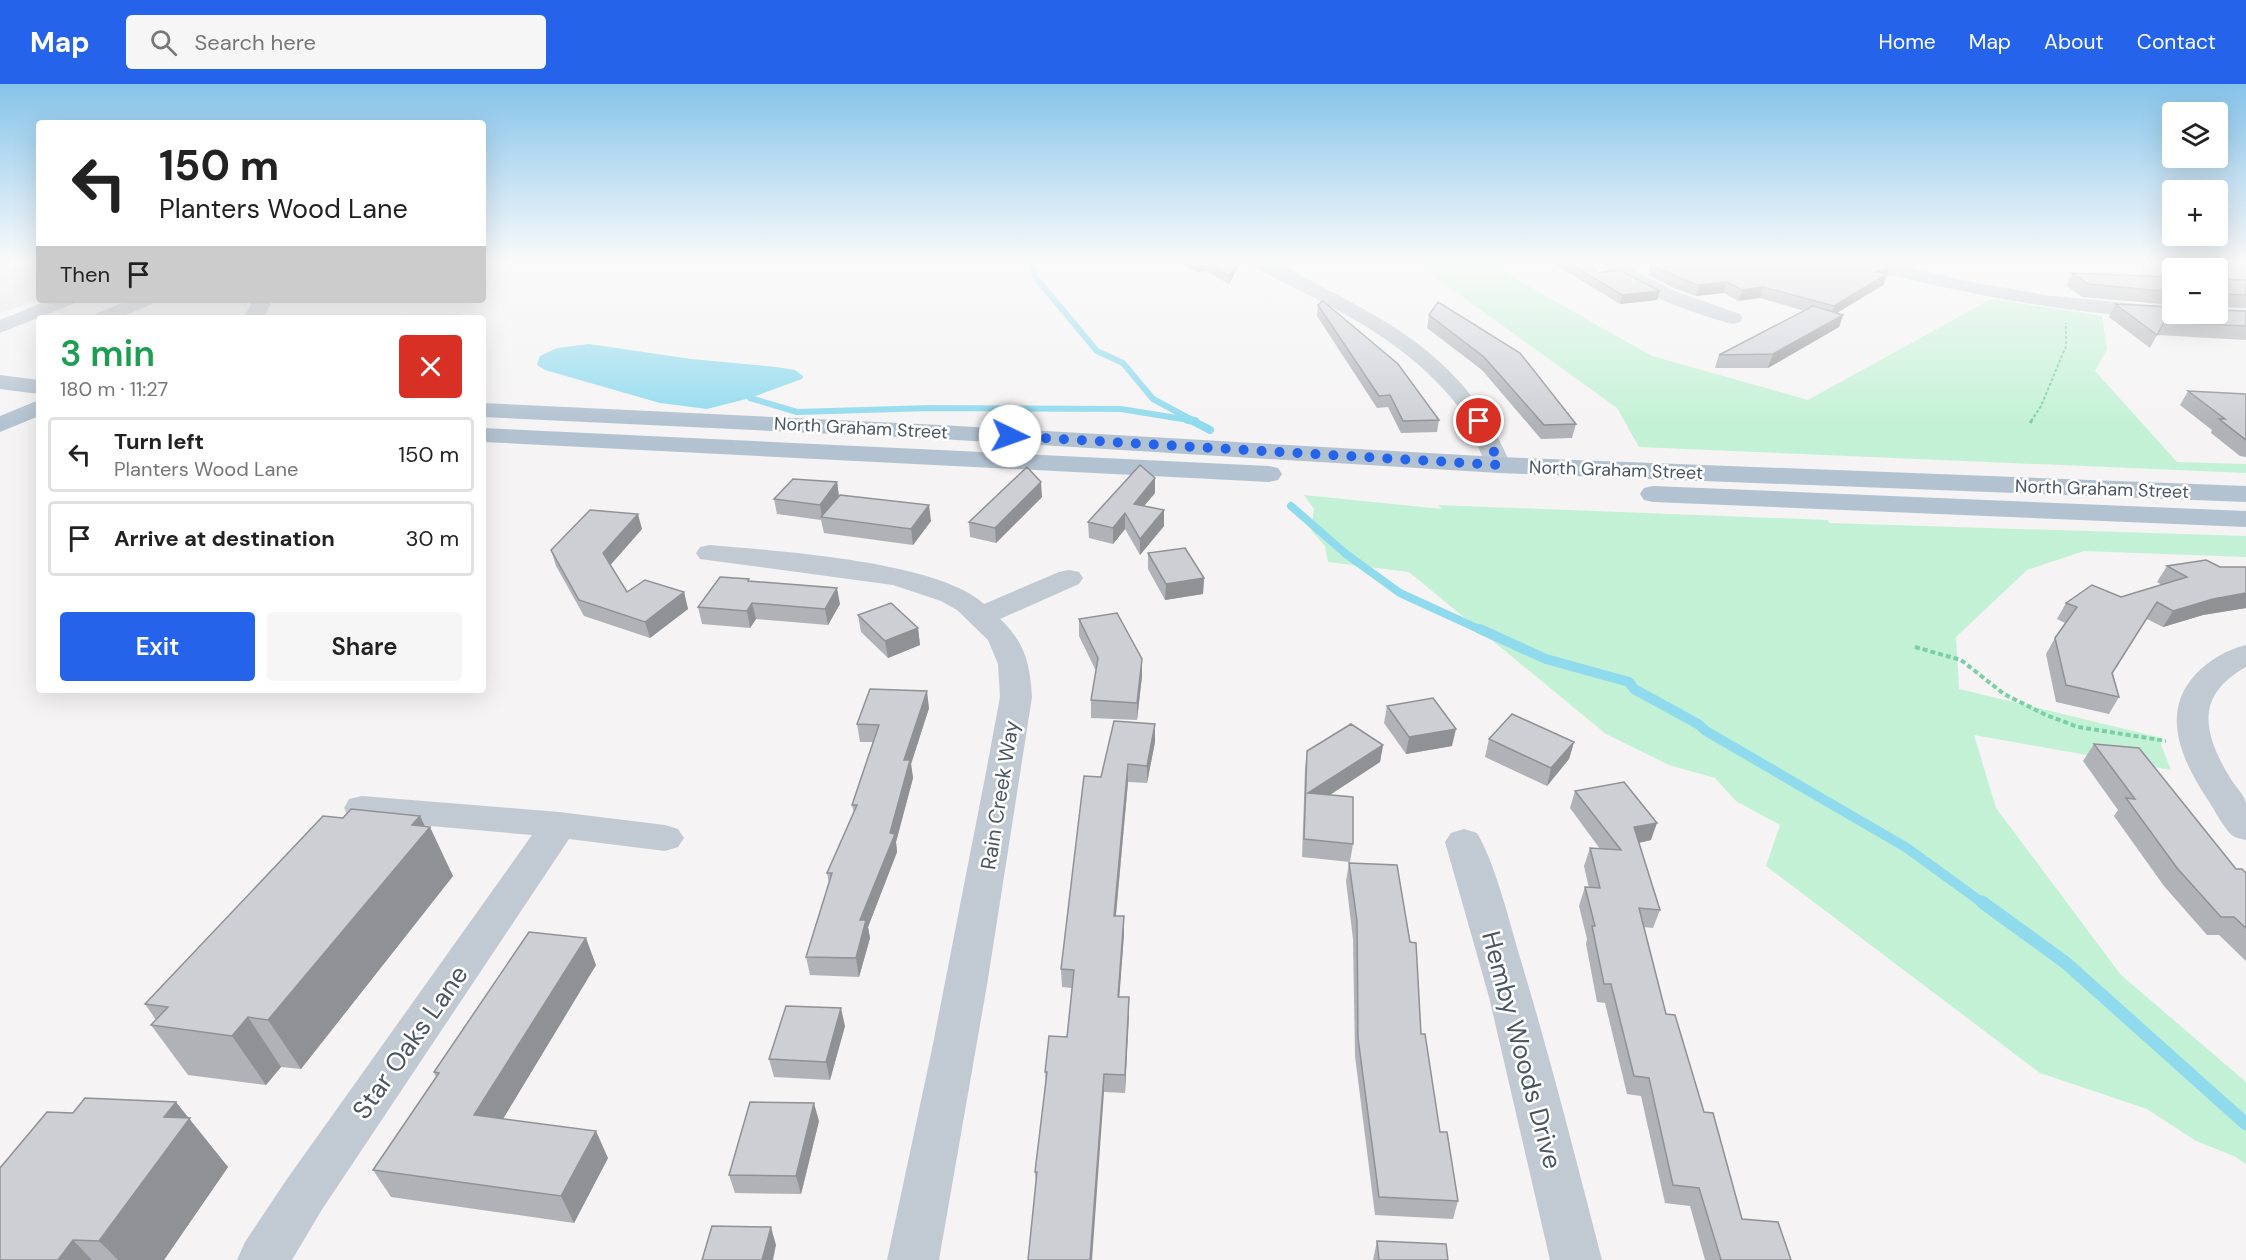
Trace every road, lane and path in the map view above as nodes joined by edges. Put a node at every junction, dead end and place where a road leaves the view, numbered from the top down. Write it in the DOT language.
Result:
graph roads {
  1 [pos="30,315"];
  2 [pos="1358,315"];
  3 [pos="1723,315"];
  4 [pos="2071,316"];
  5 [pos="1733,318"];
  6 [pos="3,326"];
  7 [pos="36,327"];
  8 [pos="0,382"];
  9 [pos="36,400"];
  10 [pos="36,401"];
  11 [pos="36,401"];
  12 [pos="36,402"];
  13 [pos="0,404"];
  14 [pos="0,409"];
  15 [pos="486,410"];
  16 [pos="2030,423"];
  17 [pos="0,425"];
  18 [pos="486,435"];
  19 [pos="1499,465"];
  20 [pos="2246,494"];
  21 [pos="2246,519"];
  22 [pos="710,553"];
  23 [pos="1069,578"];
  24 [pos="980,617"];
  25 [pos="1915,647"];
  26 [pos="2246,654"];
  27 [pos="2196,746"];
  28 [pos="362,808"];
  29 [pos="559,825"];
  30 [pos="2246,827"];
  31 [pos="665,838"];
  32 [pos="1464,842"];
  33 [pos="263,1260"];
  34 [pos="913,1260"];
  35 [pos="1576,1260"];
  1 -- 6 [label="street"];
  2 -- 19 [label="street"];
  3 -- 5 [label="street"];
  4 -- 16 [label="path"];
  6 -- 7 [label="street"];
  8 -- 9 [label="main road"];
  10 -- 13 [label="main road"];
  11 -- 14 [label="main road"];
  12 -- 17 [label="main road"];
  15 -- 19 [label="main road, North Graham Street"];
  18 -- 21 [label="main road, North Graham Street"];
  19 -- 20 [label="main road, North Graham Street"];
  22 -- 24 [label="street, Rain Creek Way"];
  23 -- 24 [label="street"];
  24 -- 34 [label="street, Rain Creek Way"];
  25 -- 27 [label="path"];
  26 -- 27 [label="street"];
  27 -- 30 [label="street"];
  28 -- 29 [label="street"];
  29 -- 31 [label="street"];
  29 -- 33 [label="street, Star Oaks Lane"];
  32 -- 35 [label="street, Hemby Woods Drive"];
}
